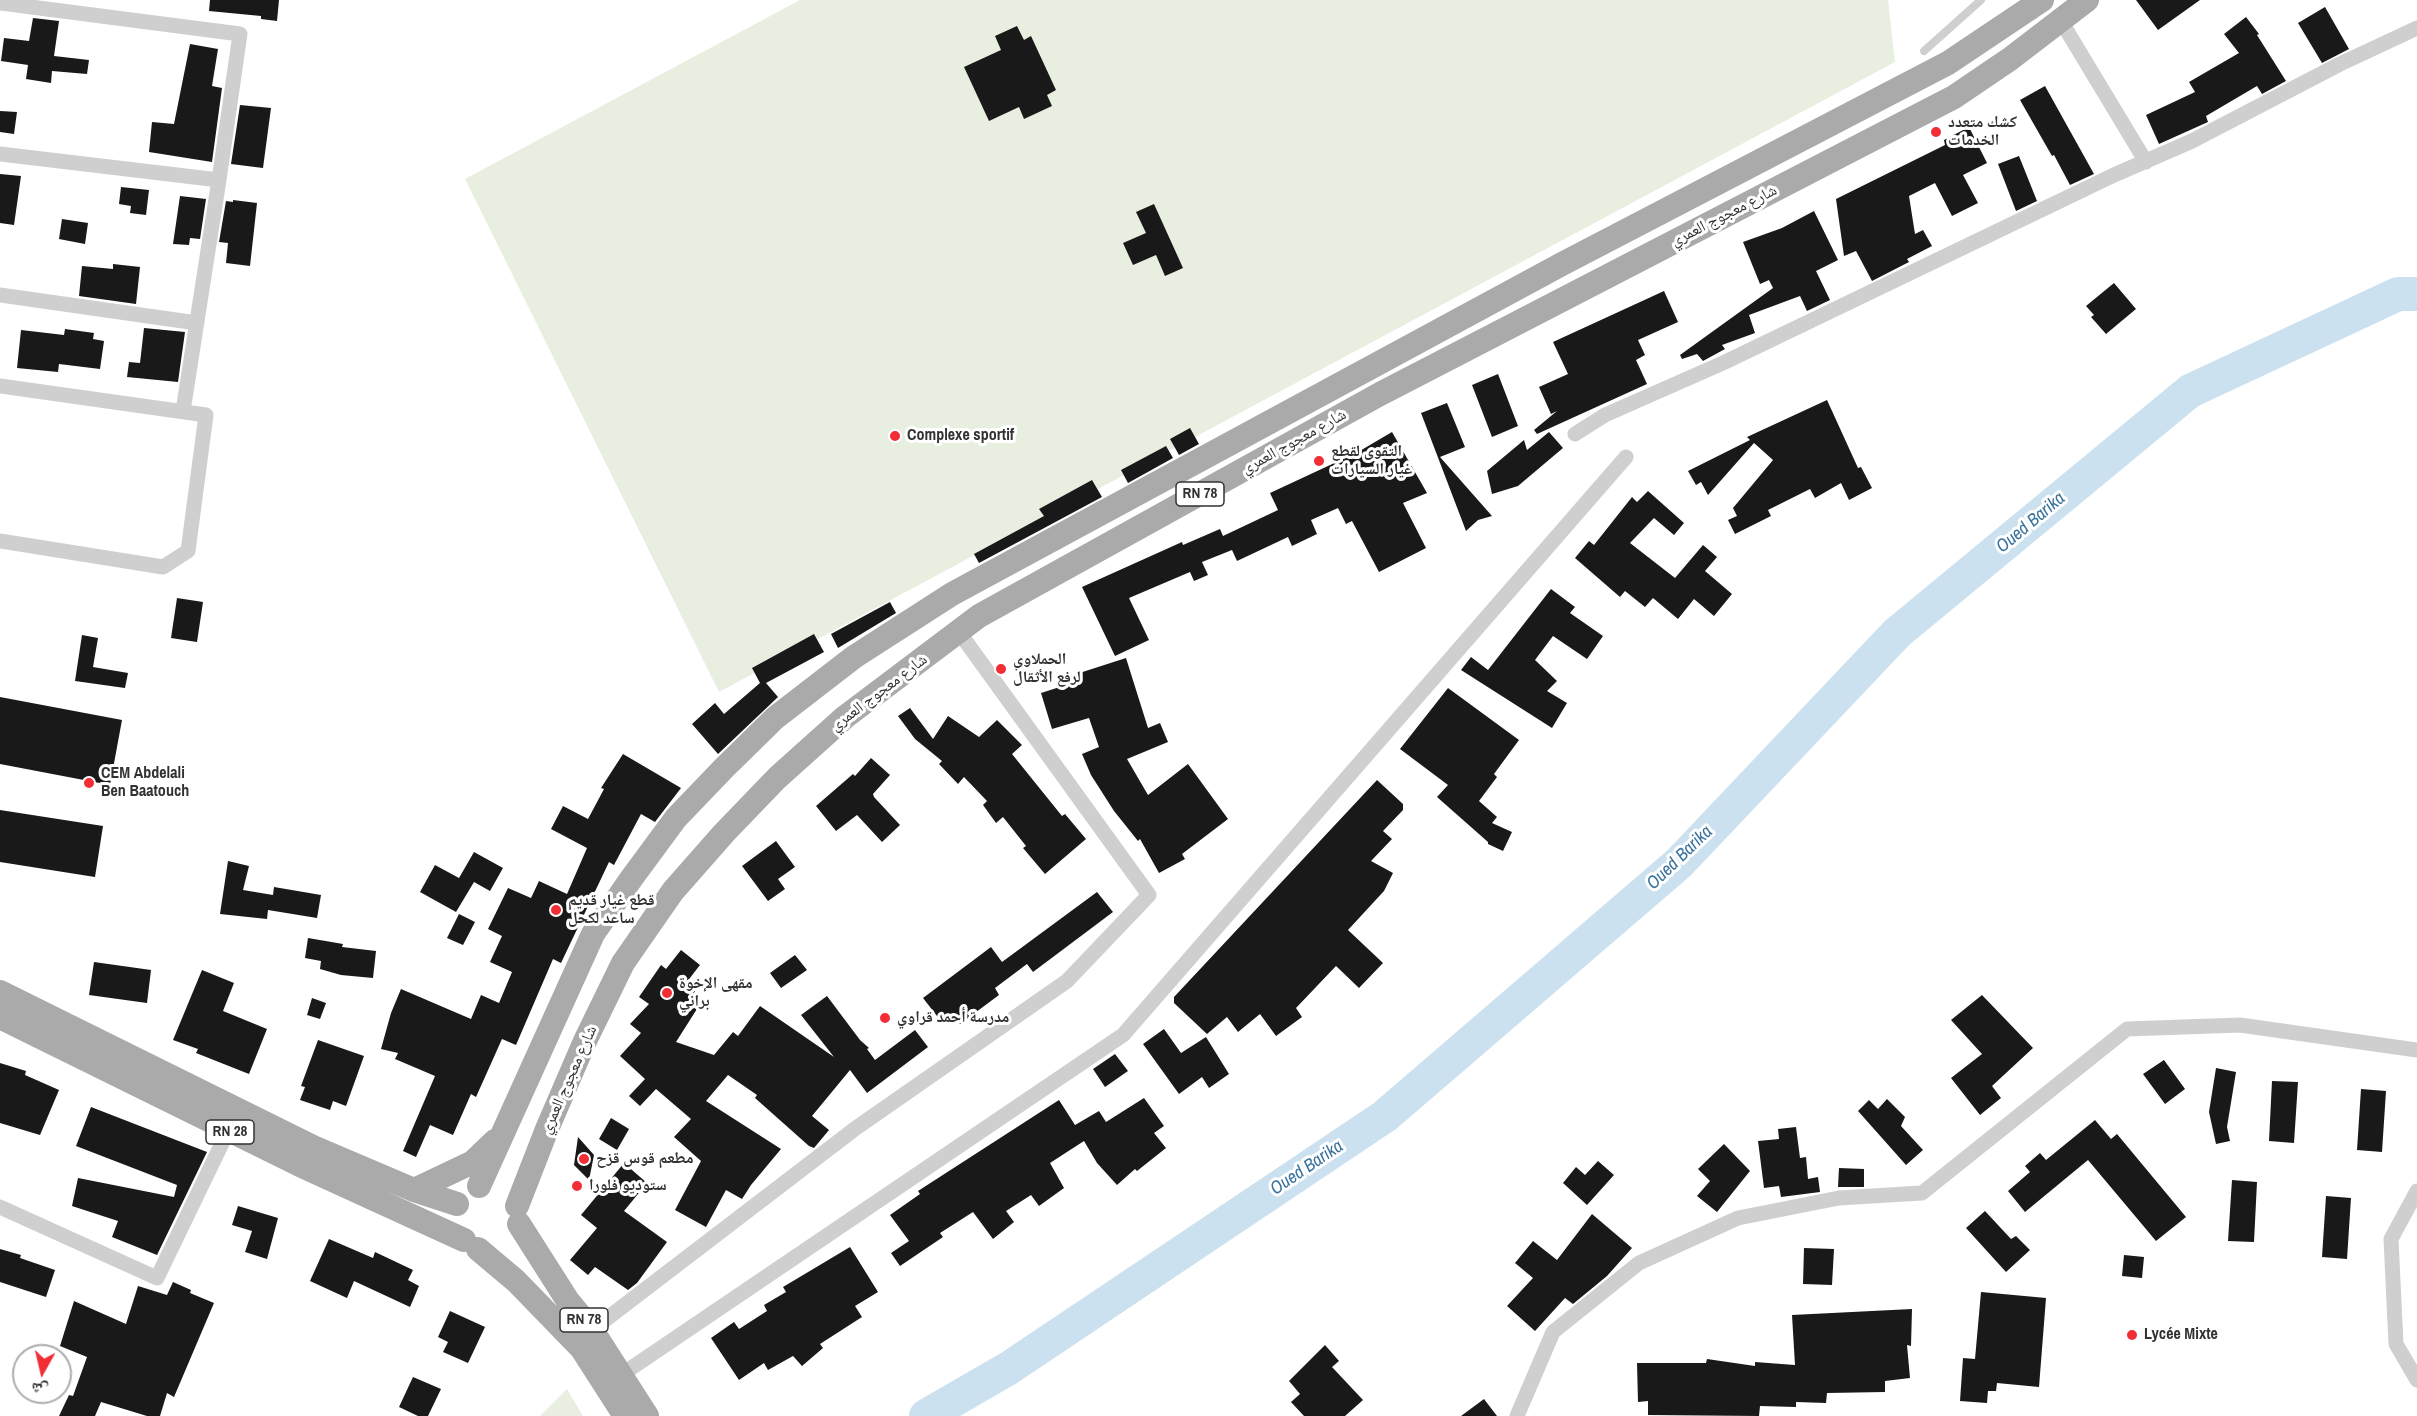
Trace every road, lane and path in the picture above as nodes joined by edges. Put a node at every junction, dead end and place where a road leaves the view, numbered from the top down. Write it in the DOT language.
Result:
graph roads {
  1 [pos="1981,0"];
  2 [pos="2042,0"];
  3 [pos="2087,0"];
  4 [pos="0,3"];
  5 [pos="2061,21"];
  6 [pos="2417,28"];
  7 [pos="1924,51"];
  8 [pos="0,154"];
  9 [pos="2146,162"];
  10 [pos="219,180"];
  11 [pos="0,295"];
  12 [pos="197,322"];
  13 [pos="0,386"];
  14 [pos="183,411"];
  15 [pos="1575,434"];
  16 [pos="1626,457"];
  17 [pos="0,541"];
  18 [pos="959,632"];
  19 [pos="0,992"];
  20 [pos="0,1017"];
  21 [pos="2417,1050"];
  22 [pos="228,1131"];
  23 [pos="501,1135"];
  24 [pos="479,1186"];
  25 [pos="414,1190"];
  26 [pos="2417,1191"];
  27 [pos="457,1204"];
  28 [pos="0,1207"];
  29 [pos="518,1215"];
  30 [pos="471,1244"];
  31 [pos="592,1330"];
  32 [pos="621,1375"];
  33 [pos="2417,1380"];
  34 [pos="625,1416"];
  35 [pos="647,1416"];
  36 [pos="1517,1416"];
  1 -- 7 [label="lane"];
  2 -- 23 [label="main road, شارع معجوج العمري / RN 78"];
  3 -- 5 [label="main road, شارع معجوج العمري / RN 78"];
  4 -- 10 [label="street"];
  5 -- 9 [label="street"];
  5 -- 18 [label="main road, شارع معجوج العمري / RN 78"];
  6 -- 9 [label="street"];
  8 -- 10 [label="street"];
  9 -- 15 [label="street"];
  10 -- 12 [label="street"];
  11 -- 12 [label="street"];
  12 -- 14 [label="street"];
  13 -- 14 [label="street"];
  14 -- 17 [label="street"];
  16 -- 32 [label="street"];
  18 -- 29 [label="main road, شارع معجوج العمري / RN 78"];
  18 -- 31 [label="street"];
  19 -- 25 [label="main road, RN 28"];
  20 -- 22 [label="main road, RN 28"];
  21 -- 36 [label="street"];
  22 -- 28 [label="street"];
  22 -- 30 [label="main road, RN 28"];
  23 -- 24 [label="main road, شارع معجوج العمري"];
  23 -- 25 [label="main road, RN 78"];
  24 -- 27 [label="main road"];
  24 -- 29 [label="main road"];
  25 -- 27 [label="main road"];
  26 -- 33 [label="street"];
  27 -- 30 [label="main road"];
  29 -- 30 [label="main road"];
  29 -- 31 [label="main road, RN 78"];
  30 -- 34 [label="main road"];
  31 -- 32 [label="main road, RN 78"];
  32 -- 35 [label="main road, RN 78"];
}
